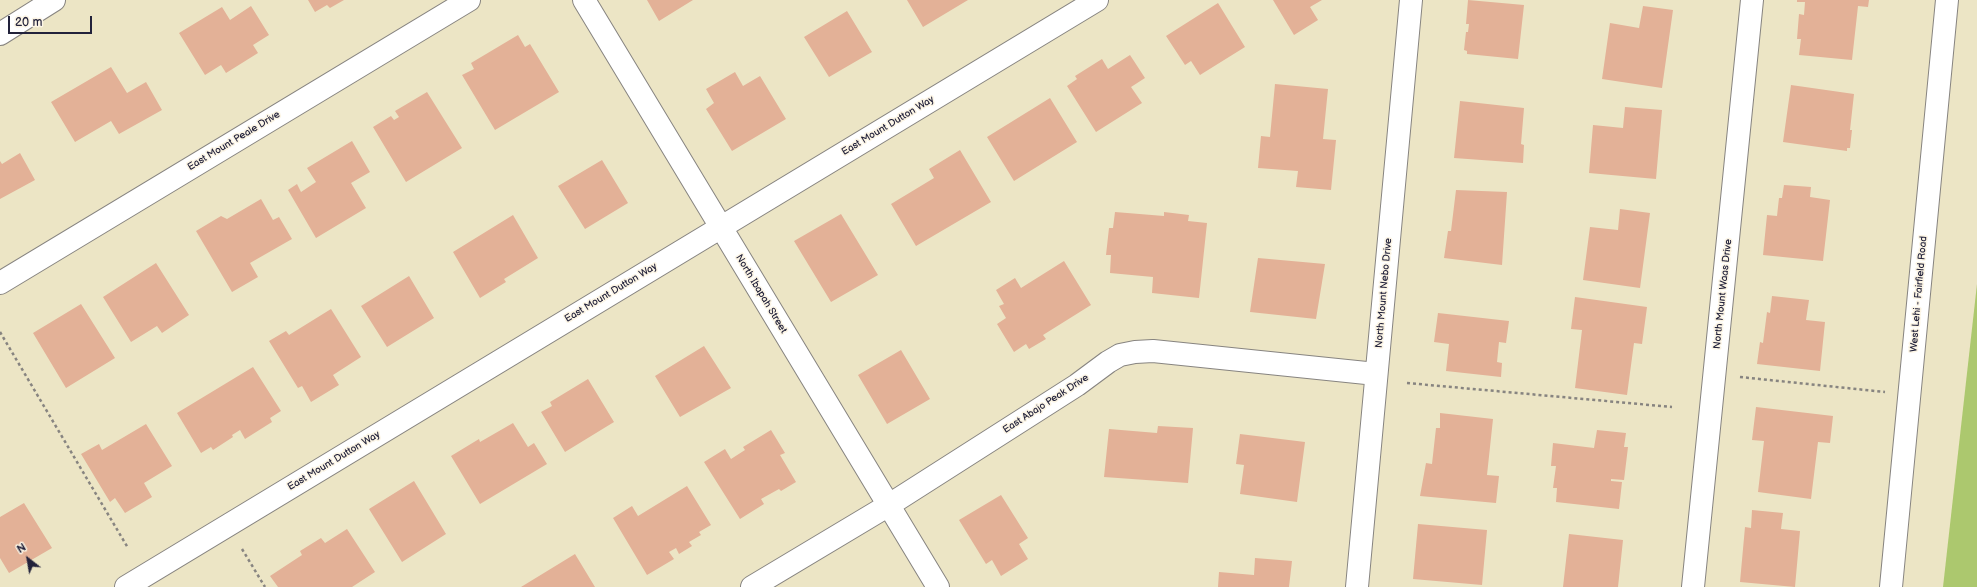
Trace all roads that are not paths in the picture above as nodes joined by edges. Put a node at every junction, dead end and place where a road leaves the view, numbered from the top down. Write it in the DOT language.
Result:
graph roads {
  1 [pos="54,0"];
  2 [pos="469,0"];
  3 [pos="584,0"];
  4 [pos="1096,0"];
  5 [pos="1411,0"];
  6 [pos="1752,0"];
  7 [pos="1947,0"];
  8 [pos="0,34"];
  9 [pos="720,227"];
  10 [pos="0,283"];
  11 [pos="1376,374"];
  12 [pos="889,505"];
  13 [pos="126,587"];
  14 [pos="752,587"];
  15 [pos="938,587"];
  16 [pos="1357,587"];
  17 [pos="1693,587"];
  18 [pos="1891,587"];
  1 -- 8 [label="street"];
  2 -- 10 [label="street, East Mount Peale Drive"];
  3 -- 9 [label="street, North Ibapah Street"];
  4 -- 9 [label="street, East Mount Dutton Way"];
  5 -- 11 [label="street, North Mount Nebo Drive"];
  6 -- 17 [label="street, North Mount Waas Drive"];
  7 -- 18 [label="street, West Lehi - Fairfield Road"];
  9 -- 12 [label="street, North Ibapah Street"];
  9 -- 13 [label="street, East Mount Dutton Way"];
  11 -- 12 [label="street, East Abajo Peak Drive"];
  11 -- 16 [label="street, North Mount Nebo Drive"];
  12 -- 14 [label="street, East Abajo Peak Drive"];
  12 -- 15 [label="street, North Ibapah Street"];
}
